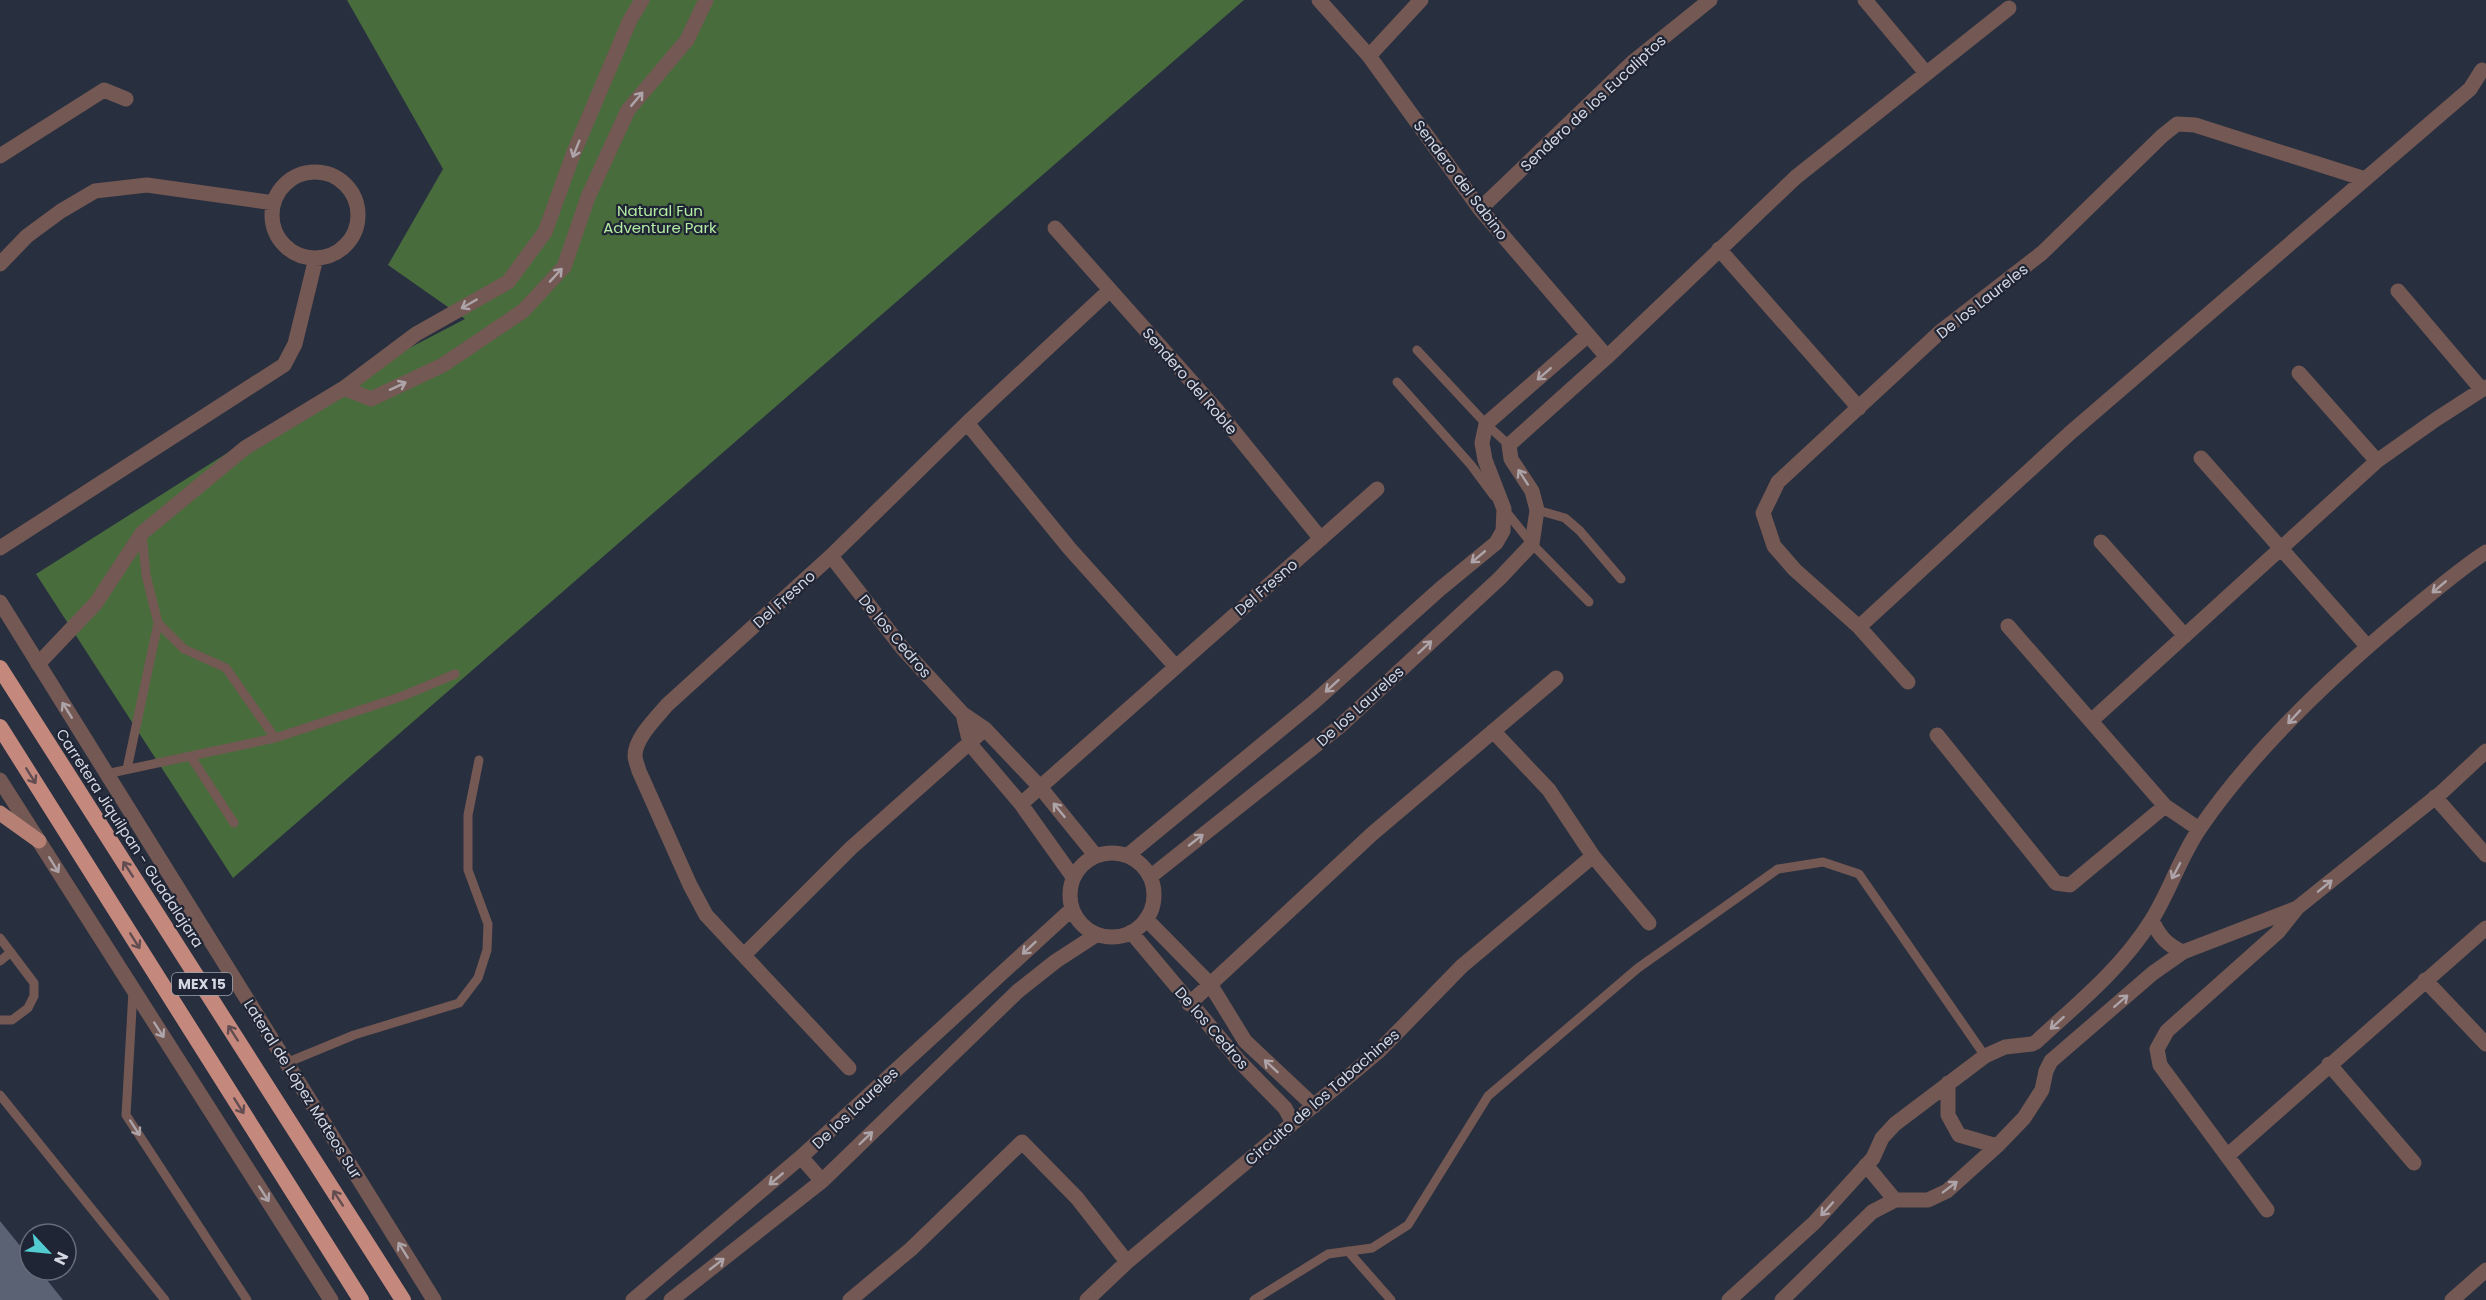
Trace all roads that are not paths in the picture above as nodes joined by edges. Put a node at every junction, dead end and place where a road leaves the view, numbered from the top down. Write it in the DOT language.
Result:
graph roads {
  1 [pos="642,0"];
  2 [pos="706,0"];
  3 [pos="1319,0"];
  4 [pos="1421,0"];
  5 [pos="1710,0"];
  6 [pos="1865,0"];
  7 [pos="2008,8"];
  8 [pos="1369,56"];
  9 [pos="2482,70"];
  10 [pos="1926,74"];
  11 [pos="126,99"];
  12 [pos="0,156"];
  13 [pos="2365,180"];
  14 [pos="274,203"];
  15 [pos="1480,209"];
  16 [pos="1055,228"];
  17 [pos="1719,249"];
  18 [pos="316,258"];
  19 [pos="0,264"];
  20 [pos="1110,290"];
  21 [pos="2398,291"];
  22 [pos="1588,335"];
  23 [pos="1417,350"];
  24 [pos="1606,357"];
  25 [pos="2298,373"];
  26 [pos="1397,382"];
  27 [pos="344,387"];
  28 [pos="2484,389"];
  29 [pos="1859,408"];
  30 [pos="967,423"];
  31 [pos="1486,424"];
  32 [pos="1509,445"];
  33 [pos="2201,458"];
  34 [pos="2377,461"];
  35 [pos="1377,489"];
  36 [pos="1504,509"];
  37 [pos="1538,510"];
  38 [pos="142,533"];
  39 [pos="1321,539"];
  40 [pos="2100,542"];
  41 [pos="1532,544"];
  42 [pos="0,548"];
  43 [pos="2281,549"];
  44 [pos="2486,552"];
  45 [pos="831,556"];
  46 [pos="1621,579"];
  47 [pos="0,602"];
  48 [pos="1589,602"];
  49 [pos="5,614"];
  50 [pos="158,623"];
  51 [pos="2008,626"];
  52 [pos="1859,627"];
  53 [pos="2185,636"];
  54 [pos="2367,646"];
  55 [pos="38,664"];
  56 [pos="1176,667"];
  57 [pos="0,668"];
  58 [pos="455,674"];
  59 [pos="1556,678"];
  60 [pos="1908,682"];
  61 [pos="963,714"];
  62 [pos="2091,721"];
  63 [pos="0,727"];
  64 [pos="985,729"];
  65 [pos="1493,732"];
  66 [pos="1937,735"];
  67 [pos="275,738"];
  68 [pos="970,744"];
  69 [pos="2486,751"];
  70 [pos="191,757"];
  71 [pos="479,760"];
  72 [pos="127,769"];
  73 [pos="106,774"];
  74 [pos="0,780"];
  75 [pos="1040,787"];
  76 [pos="2435,797"];
  77 [pos="1021,804"];
  78 [pos="2165,806"];
  79 [pos="0,813"];
  80 [pos="234,822"];
  81 [pos="2199,829"];
  82 [pos="39,841"];
  83 [pos="1128,855"];
  84 [pos="2486,855"];
  85 [pos="1096,856"];
  86 [pos="1593,856"];
  87 [pos="1073,877"];
  88 [pos="1150,877"];
  89 [pos="2297,908"];
  90 [pos="1072,909"];
  91 [pos="1146,919"];
  92 [pos="2152,920"];
  93 [pos="1649,922"];
  94 [pos="2486,928"];
  95 [pos="1131,932"];
  96 [pos="1096,934"];
  97 [pos="0,938"];
  98 [pos="11,952"];
  99 [pos="2183,952"];
  100 [pos="745,954"];
  101 [pos="0,961"];
  102 [pos="2425,980"];
  103 [pos="1210,984"];
  104 [pos="133,989"];
  105 [pos="1189,1004"];
  106 [pos="0,1020"];
  107 [pos="2486,1044"];
  108 [pos="1985,1056"];
  109 [pos="286,1063"];
  110 [pos="2329,1064"];
  111 [pos="849,1068"];
  112 [pos="1948,1083"];
  113 [pos="0,1095"];
  114 [pos="1314,1106"];
  115 [pos="1293,1123"];
  116 [pos="1997,1146"];
  117 [pos="2227,1156"];
  118 [pos="801,1157"];
  119 [pos="2414,1162"];
  120 [pos="1866,1165"];
  121 [pos="822,1181"];
  122 [pos="1895,1200"];
  123 [pos="2267,1210"];
  124 [pos="1348,1251"];
  125 [pos="680,1260"];
  126 [pos="1127,1262"];
  127 [pos="2486,1270"];
  128 [pos="697,1280"];
  129 [pos="165,1300"];
  130 [pos="247,1300"];
  131 [pos="331,1300"];
  132 [pos="361,1300"];
  133 [pos="403,1300"];
  134 [pos="434,1300"];
  135 [pos="633,1300"];
  136 [pos="671,1300"];
  137 [pos="850,1300"];
  138 [pos="1087,1300"];
  139 [pos="1254,1300"];
  140 [pos="1391,1300"];
  141 [pos="1729,1300"];
  142 [pos="1782,1300"];
  143 [pos="2452,1300"];
  1 -- 27 [label="street, one-way"];
  27 -- 2 [label="street, one-way"];
  3 -- 8 [label="street, Sendero del Sabino"];
  4 -- 8 [label="street"];
  5 -- 15 [label="street, Sendero de los Eucaliptos"];
  6 -- 10 [label="street"];
  7 -- 10 [label="street"];
  8 -- 15 [label="street, Sendero del Sabino"];
  9 -- 13 [label="street"];
  10 -- 17 [label="street"];
  11 -- 12 [label="street"];
  13 -- 29 [label="street, De los Laureles"];
  13 -- 52 [label="street"];
  14 -- 18 [label="street"];
  14 -- 18 [label="street"];
  14 -- 19 [label="street"];
  15 -- 22 [label="street, Sendero del Sabino"];
  16 -- 20 [label="street, Sendero del Roble"];
  17 -- 24 [label="street"];
  17 -- 29 [label="street"];
  18 -- 42 [label="street"];
  20 -- 30 [label="street, Del Fresno"];
  20 -- 39 [label="street, Sendero del Roble"];
  21 -- 28 [label="street"];
  22 -- 24 [label="street, Sendero del Sabino"];
  22 -- 31 [label="street, one-way"];
  23 -- 31 [label="lane"];
  24 -- 32 [label="street"];
  25 -- 34 [label="street"];
  26 -- 36 [label="lane"];
  27 -- 38 [label="street"];
  28 -- 34 [label="street"];
  29 -- 52 [label="street, De los Laureles"];
  30 -- 45 [label="street, Del Fresno"];
  30 -- 56 [label="street"];
  31 -- 32 [label="lane"];
  31 -- 36 [label="street"];
  37 -- 32 [label="street, one-way"];
  33 -- 43 [label="street"];
  34 -- 43 [label="street"];
  35 -- 39 [label="street, Del Fresno"];
  36 -- 41 [label="lane"];
  36 -- 83 [label="street, one-way"];
  37 -- 41 [label="street"];
  37 -- 46 [label="lane"];
  38 -- 50 [label="lane"];
  38 -- 55 [label="street"];
  39 -- 56 [label="street, Del Fresno"];
  40 -- 53 [label="street"];
  41 -- 48 [label="lane"];
  88 -- 41 [label="street, De los Laureles, one-way"];
  43 -- 53 [label="street"];
  43 -- 54 [label="street"];
  44 -- 54 [label="street, one-way"];
  45 -- 61 [label="street, De los Cedros"];
  45 -- 100 [label="street, Del Fresno"];
  47 -- 49 [label="street, Lateral de López Mateos Sur"];
  49 -- 55 [label="street, Lateral de López Mateos Sur"];
  50 -- 67 [label="lane"];
  50 -- 72 [label="lane"];
  51 -- 62 [label="street"];
  52 -- 60 [label="street, De los Laureles"];
  53 -- 62 [label="street"];
  54 -- 81 [label="street, one-way"];
  73 -- 55 [label="street, Lateral de López Mateos Sur, one-way"];
  56 -- 75 [label="street, Del Fresno"];
  133 -- 57 [label="highway, Carretera Jiquilpan - Guadalajara / MEX 15, one-way"];
  58 -- 67 [label="lane"];
  59 -- 65 [label="street"];
  61 -- 64 [label="street, De los Cedros"];
  61 -- 68 [label="street, De los Cedros"];
  62 -- 78 [label="street"];
  63 -- 132 [label="highway, MEX 15, one-way"];
  64 -- 68 [label="street"];
  64 -- 75 [label="street, De los Cedros"];
  65 -- 86 [label="street"];
  65 -- 103 [label="street"];
  66 -- 78 [label="street"];
  67 -- 70 [label="lane"];
  68 -- 77 [label="street, De los Cedros"];
  68 -- 100 [label="street"];
  69 -- 76 [label="street"];
  70 -- 72 [label="lane"];
  70 -- 80 [label="lane"];
  71 -- 109 [label="lane"];
  72 -- 73 [label="lane"];
  73 -- 109 [label="street, Lateral de López Mateos Sur"];
  74 -- 82 [label="street"];
  75 -- 77 [label="street, Del Fresno"];
  85 -- 75 [label="street, De los Cedros, one-way"];
  76 -- 84 [label="street"];
  89 -- 76 [label="street, one-way"];
  77 -- 87 [label="street, De los Cedros"];
  78 -- 81 [label="street"];
  79 -- 82 [label="main road"];
  81 -- 92 [label="street, one-way"];
  82 -- 104 [label="street, one-way"];
  83 -- 85 [label="street"];
  83 -- 88 [label="street"];
  85 -- 87 [label="street"];
  86 -- 93 [label="street"];
  86 -- 114 [label="street, Circuito de los Tabachines"];
  87 -- 90 [label="street"];
  88 -- 91 [label="street"];
  89 -- 99 [label="street"];
  89 -- 117 [label="street"];
  90 -- 96 [label="street"];
  90 -- 118 [label="street, De los Laureles, one-way"];
  91 -- 95 [label="street"];
  91 -- 103 [label="street, De los Cedros"];
  92 -- 99 [label="street"];
  92 -- 108 [label="street, one-way"];
  94 -- 102 [label="street"];
  95 -- 96 [label="street"];
  95 -- 105 [label="street, De los Cedros"];
  121 -- 96 [label="street, De los Laureles, one-way"];
  97 -- 98 [label="lane"];
  98 -- 101 [label="lane"];
  98 -- 106 [label="lane"];
  116 -- 99 [label="street, one-way"];
  100 -- 111 [label="street, Del Fresno"];
  102 -- 107 [label="street"];
  102 -- 110 [label="street"];
  103 -- 105 [label="street"];
  114 -- 103 [label="street, De los Cedros, one-way"];
  104 -- 130 [label="lane, one-way"];
  104 -- 131 [label="street, one-way"];
  105 -- 115 [label="street, De los Cedros"];
  108 -- 112 [label="street"];
  108 -- 124 [label="lane"];
  134 -- 109 [label="street, Lateral de López Mateos Sur, one-way"];
  110 -- 117 [label="street"];
  110 -- 119 [label="street"];
  112 -- 116 [label="street"];
  112 -- 120 [label="street"];
  113 -- 129 [label="lane"];
  114 -- 115 [label="street, Circuito de los Tabachines"];
  115 -- 126 [label="street, Circuito de los Tabachines"];
  122 -- 116 [label="street, one-way"];
  117 -- 123 [label="street"];
  118 -- 121 [label="street"];
  118 -- 125 [label="street, De los Laureles, one-way"];
  120 -- 122 [label="street"];
  120 -- 141 [label="street, one-way"];
  128 -- 121 [label="street, De los Laureles, one-way"];
  122 -- 142 [label="street"];
  124 -- 139 [label="lane"];
  124 -- 140 [label="lane"];
  125 -- 128 [label="street"];
  125 -- 135 [label="street, De los Laureles"];
  126 -- 137 [label="street"];
  126 -- 138 [label="street, Circuito de los Tabachines"];
  127 -- 143 [label="street"];
  128 -- 136 [label="street, De los Laureles"];
}
